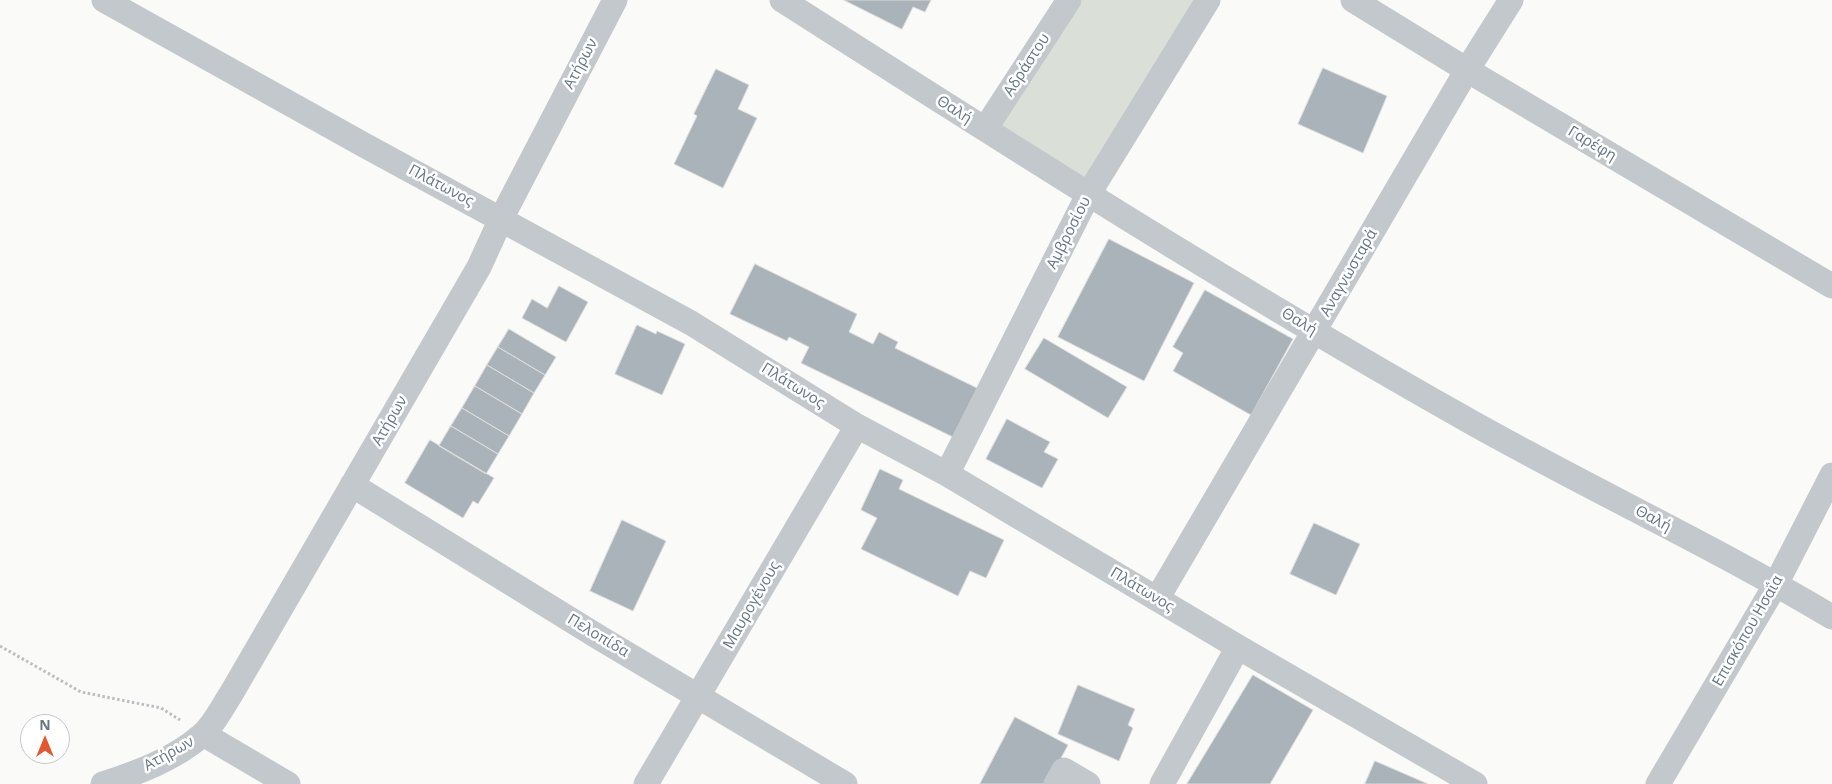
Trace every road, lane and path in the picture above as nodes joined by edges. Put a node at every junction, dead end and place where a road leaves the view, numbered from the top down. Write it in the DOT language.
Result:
graph roads {
  1 [pos="104,0"];
  2 [pos="614,0"];
  3 [pos="782,0"];
  4 [pos="1069,0"];
  5 [pos="1208,0"];
  6 [pos="1353,0"];
  7 [pos="1511,0"];
  8 [pos="1467,70"];
  9 [pos="985,129"];
  10 [pos="1088,195"];
  11 [pos="501,219"];
  12 [pos="1832,286"];
  13 [pos="1314,332"];
  14 [pos="857,426"];
  15 [pos="946,474"];
  16 [pos="1832,475"];
  17 [pos="352,485"];
  18 [pos="1776,584"];
  19 [pos="1158,599"];
  20 [pos="1832,617"];
  21 [pos="0,646"];
  22 [pos="1238,647"];
  23 [pos="698,696"];
  24 [pos="203,734"];
  25 [pos="103,784"];
  26 [pos="288,784"];
  27 [pos="646,784"];
  28 [pos="845,784"];
  29 [pos="1056,784"];
  30 [pos="1088,784"];
  31 [pos="1162,784"];
  32 [pos="1475,784"];
  33 [pos="1658,784"];
  1 -- 11 [label="street, Πλάτωνος"];
  2 -- 11 [label="street, Ατήρων"];
  3 -- 9 [label="street, Θαλή"];
  4 -- 9 [label="street, Αδράστου"];
  5 -- 10 [label="street, Αμβροσίου"];
  6 -- 8 [label="street, Γαρέφη"];
  7 -- 8 [label="street, Αναγνωσταρά"];
  8 -- 12 [label="street, Γαρέφη"];
  8 -- 13 [label="street, Αναγνωσταρά"];
  9 -- 10 [label="street, Θαλή"];
  10 -- 13 [label="street, Θαλή"];
  10 -- 15 [label="street, Αμβροσίου"];
  11 -- 14 [label="street, Πλάτωνος"];
  11 -- 17 [label="street, Ατήρων"];
  13 -- 18 [label="street, Θαλή"];
  13 -- 19 [label="street, Αναγνωσταρά"];
  14 -- 15 [label="street, Πλάτωνος"];
  14 -- 23 [label="street, Μαυρογένους"];
  15 -- 19 [label="street, Πλάτωνος"];
  16 -- 18 [label="street, Επισκόπου Ησαΐα"];
  17 -- 23 [label="street, Πελοπίδα"];
  17 -- 24 [label="street, Ατήρων"];
  18 -- 20 [label="street, Θαλή"];
  18 -- 33 [label="street, Επισκόπου Ησαΐα"];
  19 -- 22 [label="street, Πλάτωνος"];
  21 -- 24 [label="path"];
  22 -- 31 [label="street"];
  22 -- 32 [label="street, Πλάτωνος"];
  23 -- 27 [label="street, Μαυρογένους"];
  23 -- 28 [label="street, Πελοπίδα"];
  24 -- 25 [label="street, Ατήρων"];
  24 -- 26 [label="street"];
  29 -- 30 [label="street"];
}
